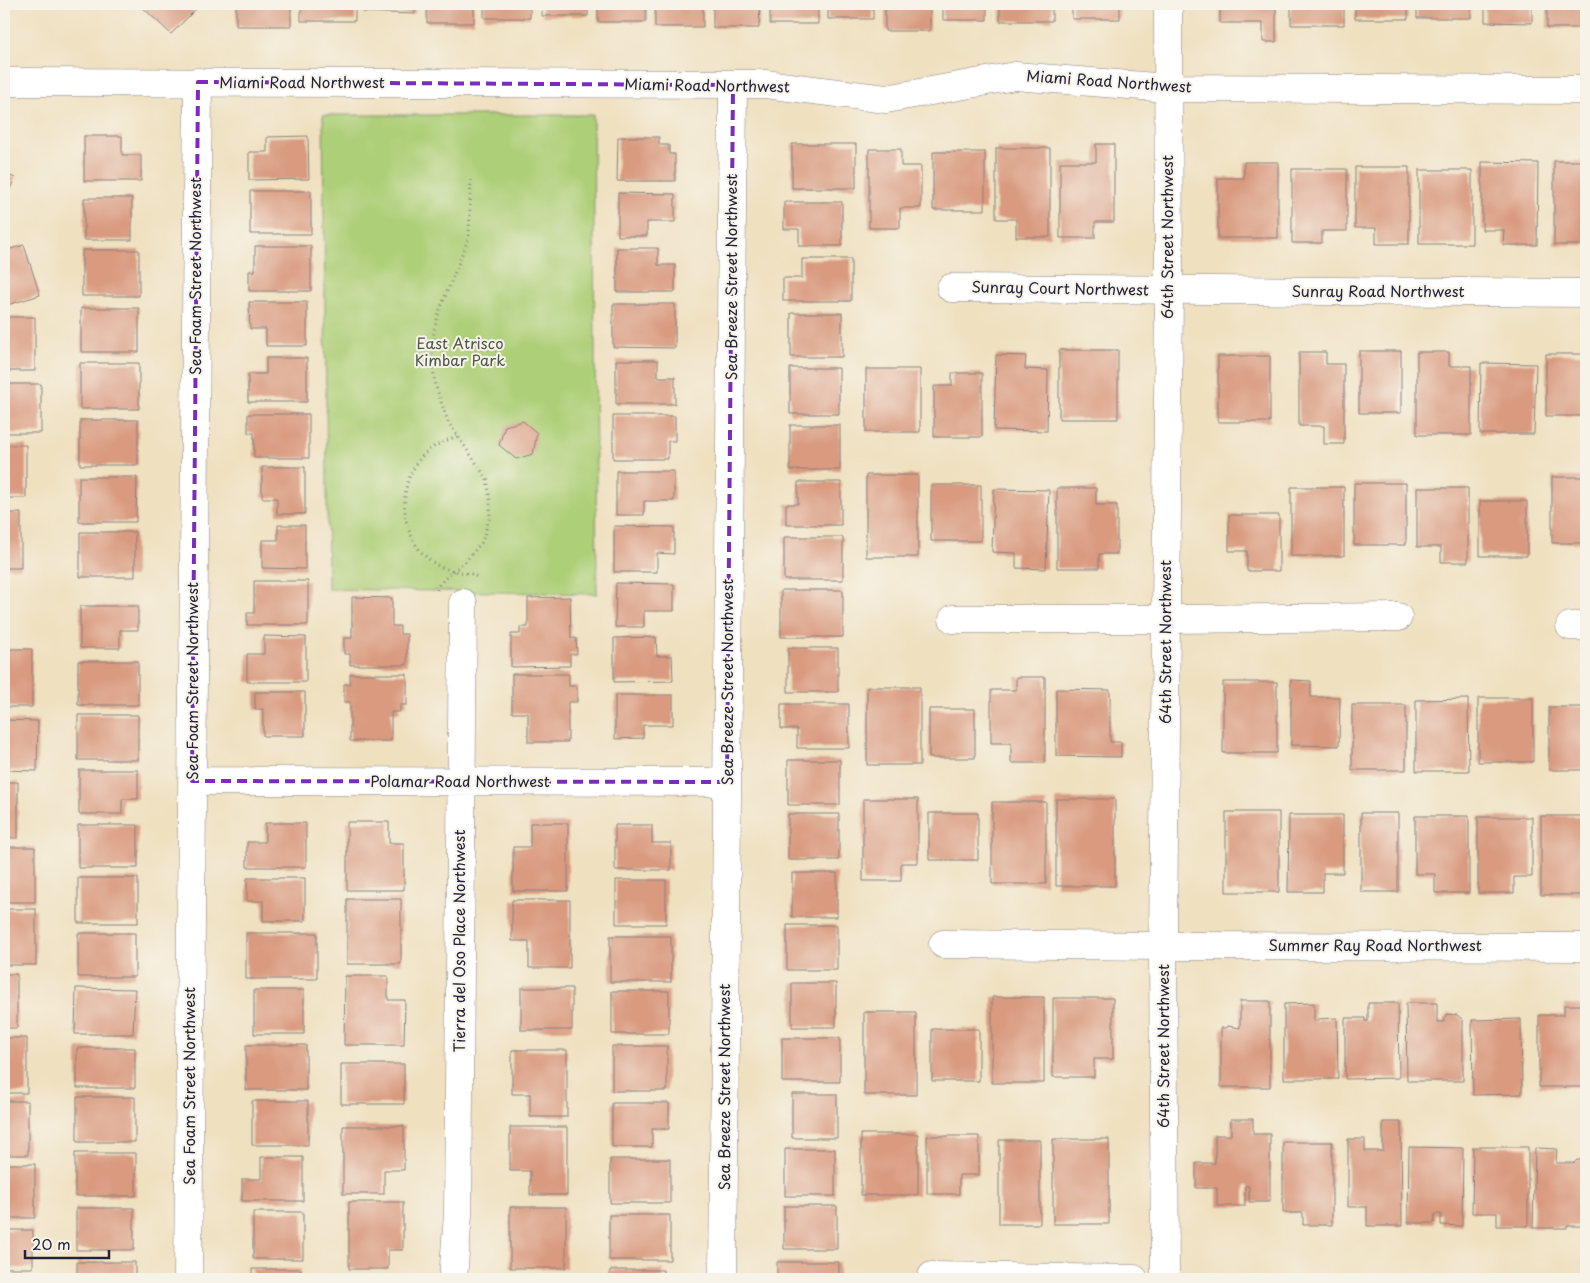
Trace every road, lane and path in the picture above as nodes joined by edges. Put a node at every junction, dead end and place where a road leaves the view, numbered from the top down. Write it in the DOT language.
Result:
graph roads {
  1 [pos="1168,4"];
  2 [pos="4,82"];
  3 [pos="198,82"];
  4 [pos="733,85"];
  5 [pos="1168,88"];
  6 [pos="1586,90"];
  7 [pos="471,179"];
  8 [pos="951,288"];
  9 [pos="1169,291"];
  10 [pos="1586,293"];
  11 [pos="457,436"];
  12 [pos="453,570"];
  13 [pos="480,579"];
  14 [pos="435,594"];
  15 [pos="463,603"];
  16 [pos="1398,617"];
  17 [pos="953,619"];
  18 [pos="1167,619"];
  19 [pos="192,781"];
  20 [pos="461,782"];
  21 [pos="727,782"];
  22 [pos="944,944"];
  23 [pos="1163,946"];
  24 [pos="1586,947"];
  25 [pos="932,1276"];
  26 [pos="188,1279"];
  27 [pos="453,1279"];
  28 [pos="723,1279"];
  29 [pos="1134,1279"];
  30 [pos="1165,1279"];
  1 -- 5 [label="street, 64th Street Northwest"];
  2 -- 3 [label="street, Miami Road Northwest"];
  3 -- 4 [label="street, Miami Road Northwest"];
  3 -- 19 [label="street, Sea Foam Street Northwest"];
  4 -- 5 [label="street, Miami Road Northwest"];
  4 -- 21 [label="street, Sea Breeze Street Northwest"];
  5 -- 6 [label="street, Miami Road Northwest"];
  5 -- 9 [label="street, 64th Street Northwest"];
  7 -- 11 [label="path"];
  8 -- 9 [label="street, Sunray Court Northwest"];
  9 -- 10 [label="street, Sunray Road Northwest"];
  9 -- 18 [label="street, 64th Street Northwest"];
  11 -- 12 [label="path"];
  11 -- 12 [label="path"];
  12 -- 13 [label="path"];
  12 -- 14 [label="path"];
  15 -- 20 [label="street, Tierra del Oso Place Northwest"];
  16 -- 18 [label="street"];
  17 -- 18 [label="street"];
  18 -- 23 [label="street, 64th Street Northwest"];
  19 -- 20 [label="street, Polamar Road Northwest"];
  19 -- 26 [label="street, Sea Foam Street Northwest"];
  20 -- 21 [label="street, Polamar Road Northwest"];
  20 -- 27 [label="street, Tierra del Oso Place Northwest"];
  21 -- 28 [label="street, Sea Breeze Street Northwest"];
  22 -- 23 [label="street, Summer Ray Road Northwest"];
  23 -- 24 [label="street, Summer Ray Road Northwest"];
  23 -- 30 [label="street, 64th Street Northwest"];
  25 -- 29 [label="street"];
}
